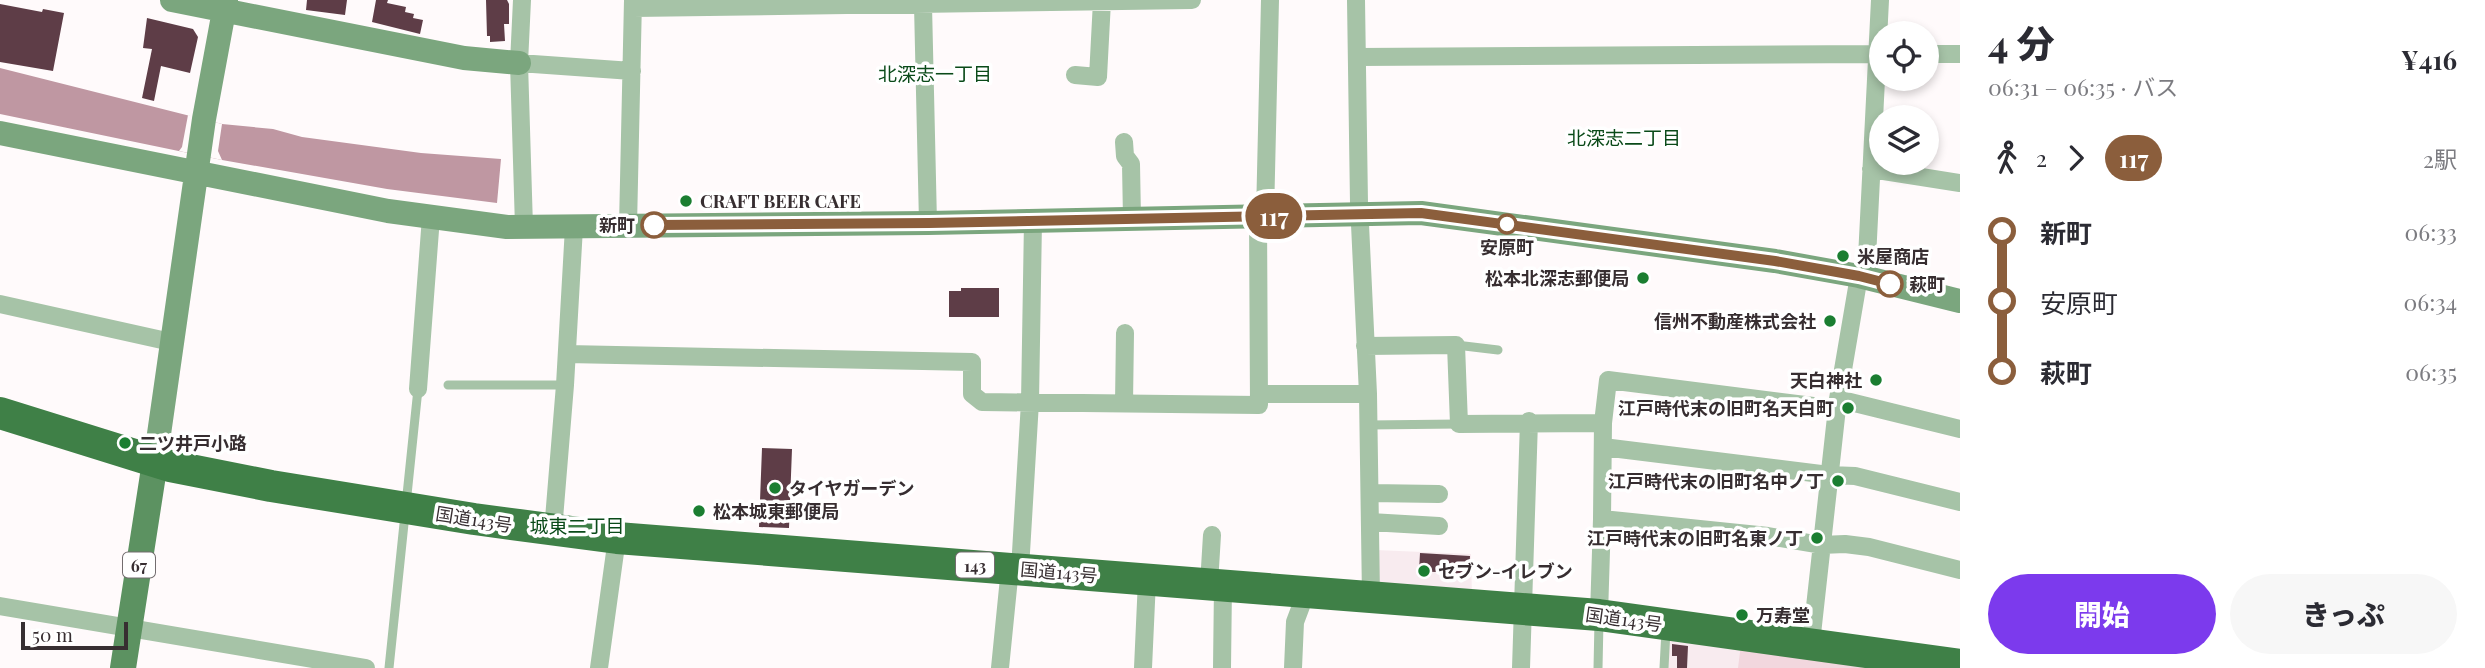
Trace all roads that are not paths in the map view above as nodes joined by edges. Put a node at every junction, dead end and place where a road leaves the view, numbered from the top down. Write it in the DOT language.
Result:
graph roads {
  1 [pos="172,0"];
  2 [pos="522,0"];
  3 [pos="1192,0"];
  4 [pos="1270,0"];
  5 [pos="1356,0"];
  6 [pos="1880,0"];
  7 [pos="1112,1"];
  8 [pos="834,2"];
  9 [pos="633,4"];
  10 [pos="225,5"];
  11 [pos="923,5"];
  12 [pos="1880,21"];
  13 [pos="1869,54"];
  14 [pos="1939,54"];
  15 [pos="1960,54"];
  16 [pos="1358,57"];
  17 [pos="519,64"];
  18 [pos="632,71"];
  19 [pos="1075,75"];
  20 [pos="0,133"];
  21 [pos="1124,142"];
  22 [pos="198,164"];
  23 [pos="1871,175"];
  24 [pos="1909,175"];
  25 [pos="1960,183"];
  26 [pos="1360,213"];
  27 [pos="1262,216"];
  28 [pos="431,217"];
  29 [pos="1132,219"];
  30 [pos="1033,221"];
  31 [pos="929,223"];
  32 [pos="628,226"];
  33 [pos="524,227"];
  34 [pos="574,227"];
  35 [pos="1863,277"];
  36 [pos="1960,301"];
  37 [pos="0,304"];
  38 [pos="1125,333"];
  39 [pos="171,342"];
  40 [pos="1456,345"];
  41 [pos="1365,346"];
  42 [pos="1498,350"];
  43 [pos="567,354"];
  44 [pos="447,385"];
  45 [pos="565,385"];
  46 [pos="418,389"];
  47 [pos="1259,394"];
  48 [pos="1368,394"];
  49 [pos="1030,402"];
  50 [pos="1124,403"];
  51 [pos="1837,404"];
  52 [pos="0,414"];
  53 [pos="1529,421"];
  54 [pos="1603,423"];
  55 [pos="1459,424"];
  56 [pos="1368,425"];
  57 [pos="1960,429"];
  58 [pos="1603,447"];
  59 [pos="155,462"];
  60 [pos="1829,475"];
  61 [pos="1370,493"];
  62 [pos="1439,494"];
  63 [pos="1960,502"];
  64 [pos="406,508"];
  65 [pos="1602,519"];
  66 [pos="1370,522"];
  67 [pos="1439,526"];
  68 [pos="553,531"];
  69 [pos="1212,535"];
  70 [pos="617,538"];
  71 [pos="1821,545"];
  72 [pos="1015,568"];
  73 [pos="1960,570"];
  74 [pos="1147,580"];
  75 [pos="1216,585"];
  76 [pos="1302,591"];
  77 [pos="1371,597"];
  78 [pos="0,606"];
  79 [pos="1524,608"];
  80 [pos="1599,615"];
  81 [pos="1666,625"];
  82 [pos="128,628"];
  83 [pos="1811,643"];
  84 [pos="1949,665"];
  85 [pos="122,668"];
  86 [pos="366,668"];
  87 [pos="390,668"];
  88 [pos="599,668"];
  89 [pos="1000,668"];
  90 [pos="1143,668"];
  91 [pos="1222,668"];
  92 [pos="1293,668"];
  93 [pos="1521,668"];
  94 [pos="1598,668"];
  95 [pos="1664,668"];
  1 -- 10 [label="street"];
  2 -- 17 [label="street"];
  3 -- 7 [label="street"];
  4 -- 27 [label="street"];
  5 -- 16 [label="street"];
  6 -- 12 [label="street"];
  7 -- 11 [label="street"];
  7 -- 19 [label="street"];
  8 -- 9 [label="street"];
  8 -- 11 [label="street"];
  9 -- 18 [label="street"];
  10 -- 17 [label="street"];
  10 -- 22 [label="street"];
  11 -- 31 [label="street"];
  13 -- 16 [label="street"];
  14 -- 15 [label="street"];
  16 -- 26 [label="street"];
  17 -- 18 [label="street"];
  17 -- 33 [label="street"];
  18 -- 32 [label="street"];
  20 -- 22 [label="street"];
  21 -- 29 [label="street"];
  22 -- 28 [label="street"];
  22 -- 39 [label="street"];
  23 -- 35 [label="street"];
  24 -- 25 [label="street"];
  26 -- 27 [label="street"];
  26 -- 35 [label="street"];
  26 -- 41 [label="street"];
  27 -- 29 [label="street"];
  27 -- 47 [label="street"];
  28 -- 33 [label="street"];
  28 -- 46 [label="street"];
  29 -- 30 [label="street"];
  30 -- 31 [label="street"];
  30 -- 49 [label="street"];
  31 -- 32 [label="street"];
  32 -- 34 [label="street"];
  33 -- 34 [label="street"];
  34 -- 43 [label="street"];
  35 -- 36 [label="street"];
  35 -- 51 [label="street"];
  37 -- 39 [label="street"];
  38 -- 50 [label="street"];
  39 -- 59 [label="street"];
  40 -- 41 [label="street"];
  40 -- 42 [label="lane"];
  40 -- 55 [label="street"];
  41 -- 48 [label="street"];
  43 -- 45 [label="street"];
  43 -- 49 [label="street"];
  44 -- 45 [label="lane"];
  45 -- 68 [label="street"];
  46 -- 64 [label="lane"];
  47 -- 48 [label="street"];
  47 -- 50 [label="street"];
  48 -- 56 [label="street"];
  49 -- 50 [label="street"];
  49 -- 72 [label="street"];
  51 -- 54 [label="street"];
  51 -- 57 [label="street"];
  51 -- 60 [label="street"];
  52 -- 59 [label="highway, 国道143号 / 143"];
  53 -- 54 [label="street"];
  53 -- 55 [label="street"];
  53 -- 79 [label="street"];
  54 -- 58 [label="street"];
  55 -- 56 [label="lane"];
  56 -- 61 [label="street"];
  58 -- 60 [label="street"];
  58 -- 65 [label="street"];
  59 -- 64 [label="highway, 国道143号 / 143"];
  59 -- 82 [label="main road, 67"];
  60 -- 63 [label="street"];
  60 -- 71 [label="street"];
  61 -- 62 [label="street"];
  61 -- 66 [label="street"];
  64 -- 68 [label="highway, 国道143号 / 143"];
  64 -- 87 [label="lane"];
  65 -- 71 [label="street"];
  65 -- 80 [label="street"];
  66 -- 67 [label="street"];
  66 -- 77 [label="street"];
  68 -- 70 [label="highway, 国道143号 / 143"];
  69 -- 75 [label="street"];
  70 -- 72 [label="highway, 国道143号 / 143"];
  70 -- 88 [label="street"];
  71 -- 73 [label="street"];
  71 -- 83 [label="street"];
  72 -- 74 [label="highway, 国道143号 / 143"];
  72 -- 89 [label="street"];
  74 -- 75 [label="highway, 国道143号 / 143"];
  74 -- 90 [label="street"];
  75 -- 76 [label="highway, 国道143号 / 143"];
  75 -- 91 [label="street"];
  76 -- 77 [label="highway, 国道143号 / 143"];
  76 -- 92 [label="street"];
  77 -- 79 [label="highway, 国道143号 / 143"];
  78 -- 82 [label="street"];
  79 -- 80 [label="highway, 国道143号 / 143"];
  79 -- 93 [label="street"];
  80 -- 81 [label="highway, 国道143号 / 143"];
  80 -- 94 [label="lane"];
  81 -- 83 [label="highway, 国道143号 / 143"];
  81 -- 95 [label="lane"];
  82 -- 85 [label="main road, 67"];
  82 -- 86 [label="street"];
  83 -- 84 [label="highway, 国道143号 / 143"];
}
